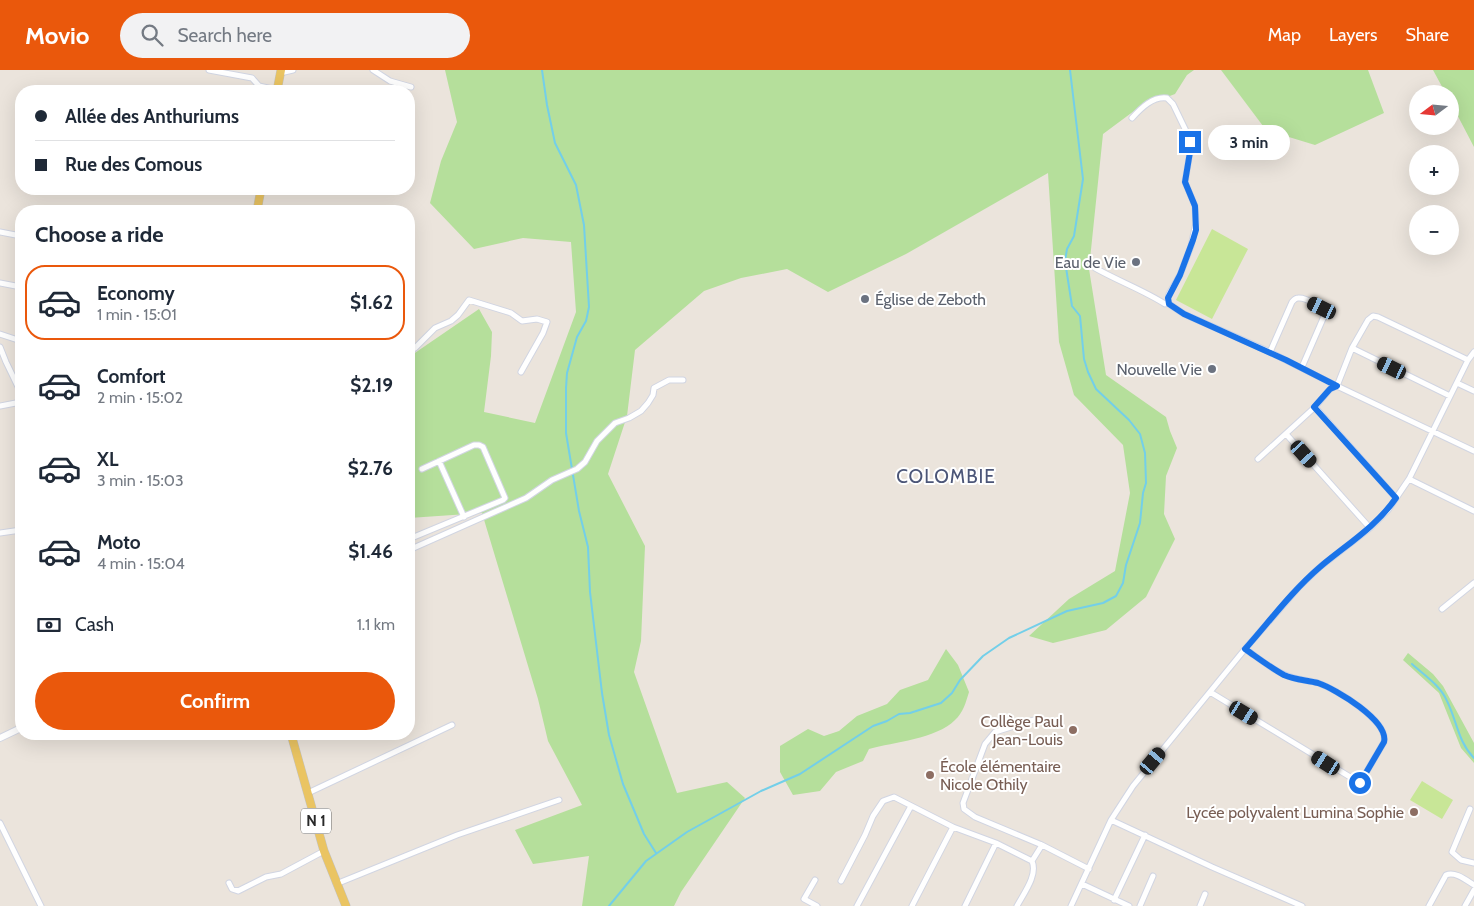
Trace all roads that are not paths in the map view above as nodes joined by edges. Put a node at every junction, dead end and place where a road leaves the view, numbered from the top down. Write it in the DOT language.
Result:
graph roads {
  1 [pos="209,70"];
  2 [pos="293,70"];
  3 [pos="373,70"];
  4 [pos="280,72"];
  5 [pos="258,85"];
  6 [pos="278,85"];
  7 [pos="404,85"];
  8 [pos="1132,118"];
  9 [pos="0,232"];
  10 [pos="15,235"];
  11 [pos="1095,268"];
  12 [pos="0,283"];
  13 [pos="15,286"];
  14 [pos="1168,302"];
  15 [pos="0,334"];
  16 [pos="15,339"];
  17 [pos="0,347"];
  18 [pos="415,348"];
  19 [pos="1352,348"];
  20 [pos="1270,352"];
  21 [pos="1474,352"];
  22 [pos="1468,360"];
  23 [pos="1302,367"];
  24 [pos="521,372"];
  25 [pos="683,380"];
  26 [pos="15,381"];
  27 [pos="1457,383"];
  28 [pos="1337,386"];
  29 [pos="1474,391"];
  30 [pos="1450,396"];
  31 [pos="15,403"];
  32 [pos="0,406"];
  33 [pos="1314,407"];
  34 [pos="1432,432"];
  35 [pos="1286,434"];
  36 [pos="1474,451"];
  37 [pos="1258,459"];
  38 [pos="439,461"];
  39 [pos="422,469"];
  40 [pos="1409,479"];
  41 [pos="1396,498"];
  42 [pos="1474,511"];
  43 [pos="464,517"];
  44 [pos="1370,528"];
  45 [pos="15,531"];
  46 [pos="0,533"];
  47 [pos="415,537"];
  48 [pos="415,547"];
  49 [pos="1474,584"];
  50 [pos="1442,609"];
  51 [pos="1245,649"];
  52 [pos="1210,692"];
  53 [pos="1034,720"];
  54 [pos="452,725"];
  55 [pos="15,731"];
  56 [pos="0,738"];
  57 [pos="293,740"];
  58 [pos="308,793"];
  59 [pos="559,800"];
  60 [pos="911,806"];
  61 [pos="1470,809"];
  62 [pos="1111,820"];
  63 [pos="0,823"];
  64 [pos="953,827"];
  65 [pos="1145,835"];
  66 [pos="996,843"];
  67 [pos="1042,846"];
  68 [pos="324,850"];
  69 [pos="1032,861"];
  70 [pos="1474,863"];
  71 [pos="1089,869"];
  72 [pos="1153,876"];
  73 [pos="815,880"];
  74 [pos="841,881"];
  75 [pos="229,883"];
  76 [pos="336,884"];
  77 [pos="1082,884"];
  78 [pos="1474,885"];
  79 [pos="1474,890"];
  80 [pos="1205,894"];
  81 [pos="1115,902"];
  82 [pos="1289,904"];
  83 [pos="41,906"];
  84 [pos="346,906"];
  85 [pos="817,906"];
  86 [pos="857,906"];
  87 [pos="912,906"];
  88 [pos="965,906"];
  89 [pos="1017,906"];
  90 [pos="1071,906"];
  91 [pos="1129,906"];
  92 [pos="1140,906"];
  93 [pos="1200,906"];
  94 [pos="1302,906"];
  95 [pos="1429,906"];
  96 [pos="1465,906"];
  1 -- 5 [label="street"];
  2 -- 4 [label="street"];
  3 -- 7 [label="street"];
  4 -- 6 [label="main road"];
  8 -- 14 [label="street"];
  9 -- 10 [label="street"];
  11 -- 14 [label="street"];
  12 -- 13 [label="street"];
  14 -- 20 [label="street"];
  15 -- 16 [label="street"];
  17 -- 26 [label="street"];
  18 -- 24 [label="street"];
  19 -- 22 [label="street"];
  19 -- 28 [label="street"];
  19 -- 30 [label="street"];
  20 -- 23 [label="street"];
  20 -- 23 [label="street"];
  21 -- 22 [label="street"];
  22 -- 27 [label="street"];
  23 -- 28 [label="street"];
  25 -- 48 [label="street"];
  27 -- 29 [label="street"];
  27 -- 30 [label="street"];
  28 -- 33 [label="street"];
  28 -- 34 [label="street"];
  30 -- 34 [label="street"];
  31 -- 32 [label="street"];
  33 -- 35 [label="street"];
  33 -- 41 [label="street"];
  34 -- 36 [label="street"];
  34 -- 40 [label="street"];
  35 -- 37 [label="street"];
  35 -- 44 [label="street"];
  38 -- 39 [label="street"];
  38 -- 43 [label="street"];
  38 -- 43 [label="street"];
  40 -- 41 [label="street"];
  40 -- 42 [label="street"];
  41 -- 44 [label="street"];
  43 -- 47 [label="street"];
  44 -- 51 [label="street"];
  45 -- 46 [label="street"];
  49 -- 50 [label="street"];
  51 -- 52 [label="street"];
  51 -- 52 [label="street"];
  52 -- 62 [label="street"];
  53 -- 67 [label="street"];
  54 -- 58 [label="street"];
  55 -- 56 [label="street"];
  57 -- 58 [label="main road, N 1"];
  58 -- 68 [label="main road, N 1"];
  59 -- 76 [label="street"];
  60 -- 64 [label="street"];
  60 -- 74 [label="street"];
  60 -- 86 [label="street"];
  61 -- 70 [label="street"];
  62 -- 65 [label="street"];
  62 -- 71 [label="street"];
  63 -- 83 [label="street"];
  64 -- 66 [label="street"];
  64 -- 87 [label="street"];
  65 -- 81 [label="street"];
  65 -- 82 [label="street"];
  66 -- 69 [label="street"];
  66 -- 88 [label="street"];
  67 -- 69 [label="street"];
  67 -- 71 [label="street"];
  68 -- 75 [label="street"];
  68 -- 76 [label="main road, N 1"];
  69 -- 89 [label="street"];
  71 -- 77 [label="street"];
  72 -- 92 [label="street"];
  73 -- 85 [label="street"];
  76 -- 84 [label="main road, N 1"];
  77 -- 81 [label="street"];
  77 -- 90 [label="street"];
  78 -- 95 [label="street"];
  79 -- 96 [label="street"];
  80 -- 93 [label="street"];
  81 -- 91 [label="street"];
  82 -- 94 [label="street"];
}
